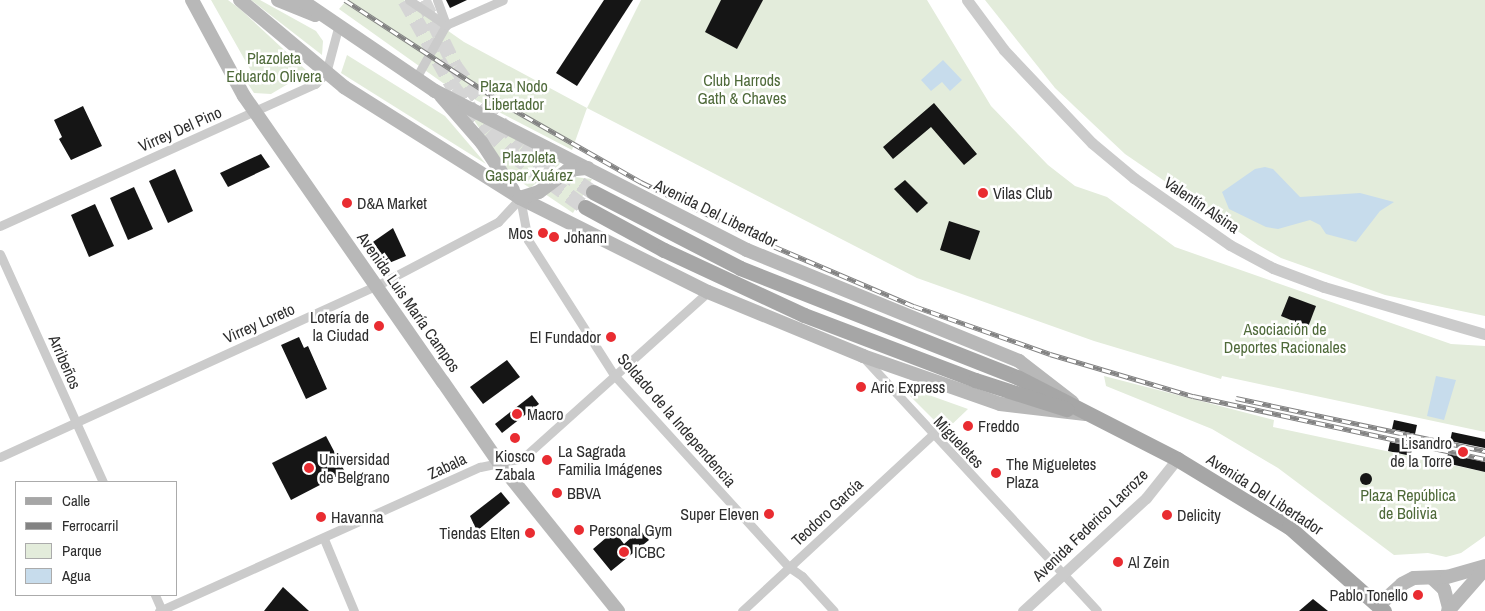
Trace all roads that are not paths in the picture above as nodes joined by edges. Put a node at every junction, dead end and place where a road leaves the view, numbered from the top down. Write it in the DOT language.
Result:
graph roads {
  1 [pos="192,0"];
  2 [pos="240,0"];
  3 [pos="278,0"];
  4 [pos="301,0"];
  5 [pos="424,0"];
  6 [pos="437,0"];
  7 [pos="503,0"];
  8 [pos="967,0"];
  9 [pos="411,1"];
  10 [pos="323,18"];
  11 [pos="446,25"];
  12 [pos="338,28"];
  13 [pos="326,73"];
  14 [pos="416,78"];
  15 [pos="435,91"];
  16 [pos="256,111"];
  17 [pos="588,168"];
  18 [pos="593,192"];
  19 [pos="520,198"];
  20 [pos="585,207"];
  21 [pos="0,226"];
  22 [pos="0,254"];
  23 [pos="376,286"];
  24 [pos="708,292"];
  25 [pos="1485,334"];
  26 [pos="863,356"];
  27 [pos="614,375"];
  28 [pos="1084,414"];
  29 [pos="76,423"];
  30 [pos="932,435"];
  31 [pos="0,457"];
  32 [pos="1177,459"];
  33 [pos="499,463"];
  34 [pos="103,481"];
  35 [pos="324,539"];
  36 [pos="789,567"];
  37 [pos="1485,568"];
  38 [pos="1063,574"];
  39 [pos="1432,578"];
  40 [pos="155,596"];
  41 [pos="1379,609"];
  42 [pos="1448,609"];
  43 [pos="161,611"];
  44 [pos="354,611"];
  45 [pos="618,611"];
  46 [pos="742,611"];
  47 [pos="834,611"];
  48 [pos="1023,611"];
  49 [pos="1097,611"];
  1 -- 16 [label="main road, Avenida Luis María Campos"];
  2 -- 13 [label="main road, Avenida Del Libertador"];
  3 -- 10 [label="main road"];
  4 -- 10 [label="main road"];
  5 -- 9 [label="street"];
  6 -- 11 [label="street"];
  7 -- 11 [label="street"];
  8 -- 25 [label="street, Valentín Alsina"];
  9 -- 11 [label="street"];
  10 -- 12 [label="main road, Avenida Del Libertador"];
  11 -- 14 [label="street"];
  12 -- 13 [label="street"];
  12 -- 14 [label="main road, Avenida Del Libertador"];
  13 -- 16 [label="street, Virrey Del Pino"];
  13 -- 19 [label="main road, Avenida Del Libertador"];
  14 -- 15 [label="main road, Avenida Del Libertador"];
  15 -- 17 [label="main road, Avenida Del Libertador"];
  15 -- 19 [label="main road"];
  16 -- 21 [label="street, Virrey Del Pino"];
  16 -- 23 [label="main road, Avenida Luis María Campos"];
  17 -- 19 [label="main road"];
  17 -- 28 [label="main road, Avenida Del Libertador"];
  18 -- 28 [label="main road, Avenida Del Libertador"];
  19 -- 23 [label="street, Virrey Loreto"];
  19 -- 24 [label="main road, Avenida Del Libertador"];
  19 -- 27 [label="street, Soldado de la Independencia"];
  20 -- 28 [label="main road, Avenida Del Libertador"];
  22 -- 29 [label="street, Arribeños"];
  23 -- 29 [label="street, Virrey Loreto"];
  23 -- 33 [label="main road, Avenida Luis María Campos"];
  24 -- 26 [label="main road, Avenida Del Libertador"];
  24 -- 27 [label="street, Zabala"];
  26 -- 28 [label="main road, Avenida Del Libertador"];
  26 -- 30 [label="street, Migueletes"];
  27 -- 33 [label="street, Zabala"];
  27 -- 36 [label="street, Soldado de la Independencia"];
  28 -- 32 [label="main road, Avenida Del Libertador"];
  29 -- 31 [label="street, Virrey Loreto"];
  29 -- 34 [label="street, Arribeños"];
  30 -- 36 [label="street, Teodoro García"];
  30 -- 38 [label="street, Migueletes"];
  32 -- 38 [label="street, Avenida Federico Lacroze"];
  32 -- 41 [label="main road, Avenida Del Libertador"];
  33 -- 35 [label="street, Zabala"];
  33 -- 45 [label="main road, Avenida Luis María Campos"];
  35 -- 43 [label="street, Zabala"];
  35 -- 44 [label="street"];
  36 -- 46 [label="street, Teodoro García"];
  36 -- 47 [label="street, Soldado de la Independencia"];
  37 -- 39 [label="main road"];
  37 -- 42 [label="main road"];
  38 -- 48 [label="street, Avenida Federico Lacroze"];
  38 -- 49 [label="street, Migueletes"];
  39 -- 41 [label="main road"];
  39 -- 42 [label="main road"];
  40 -- 43 [label="street"];
}
